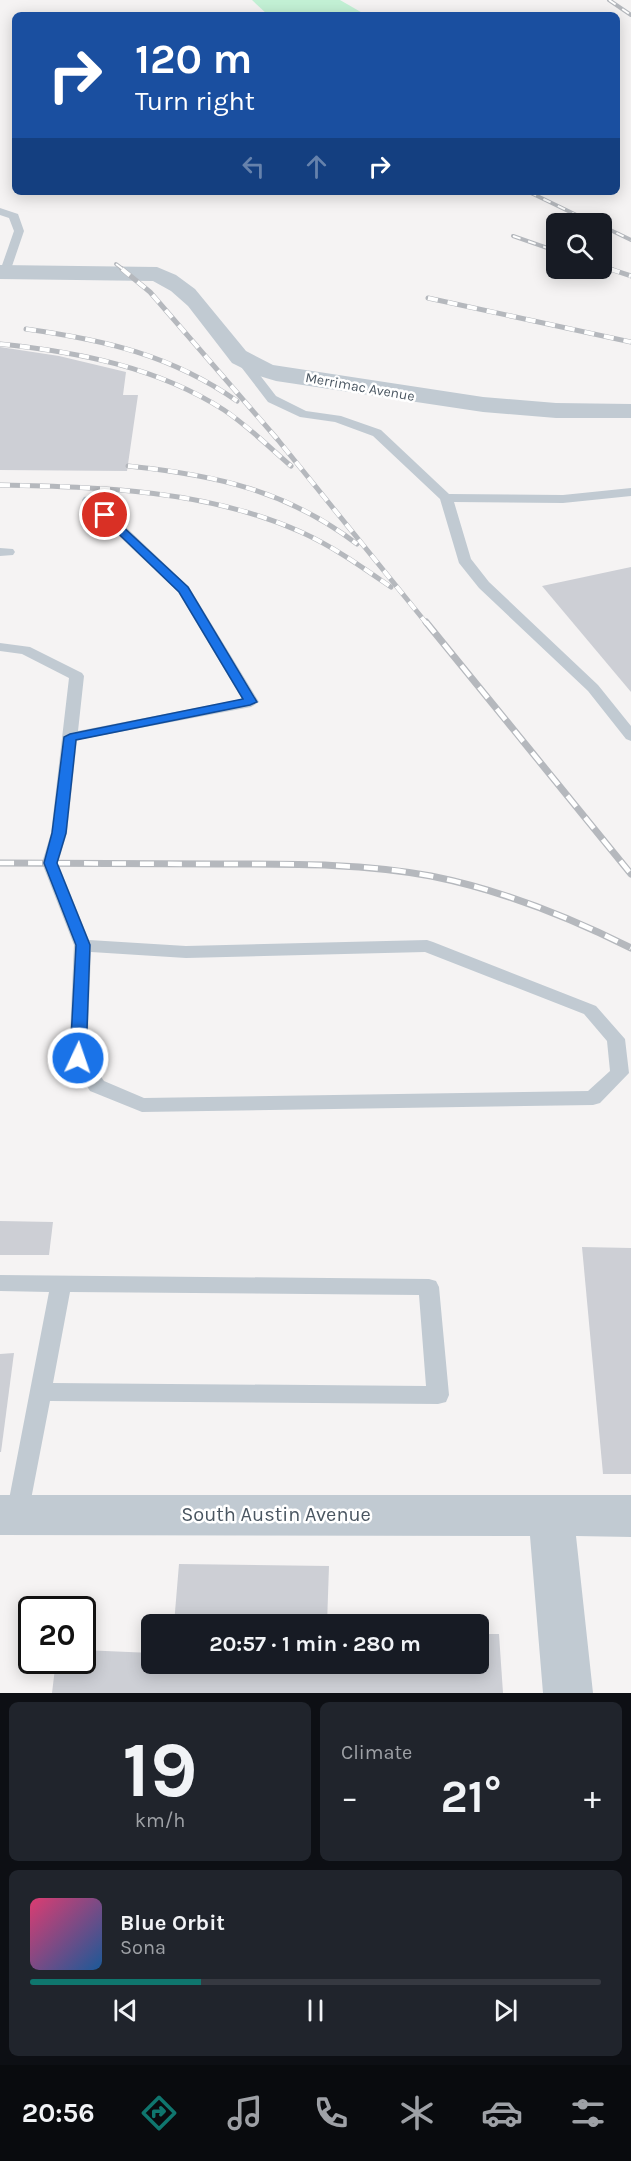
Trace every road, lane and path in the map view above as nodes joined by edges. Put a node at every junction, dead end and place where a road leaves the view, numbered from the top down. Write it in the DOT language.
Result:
graph roads {
  1 [pos="0,211"];
  2 [pos="2,272"];
  3 [pos="241,359"];
  4 [pos="631,411"];
  5 [pos="631,492"];
  6 [pos="446,498"];
  7 [pos="89,500"];
  8 [pos="0,647"];
  9 [pos="631,736"];
  10 [pos="70,737"];
  11 [pos="83,945"];
  12 [pos="0,1283"];
  13 [pos="61,1284"];
  14 [pos="40,1392"];
  15 [pos="9,1515"];
  16 [pos="551,1516"];
  17 [pos="631,1516"];
  18 [pos="568,1693"];
  1 -- 2 [label="lane"];
  2 -- 3 [label="street, Merrimac Avenue"];
  3 -- 4 [label="street, Merrimac Avenue"];
  3 -- 6 [label="lane"];
  5 -- 6 [label="lane"];
  6 -- 9 [label="lane"];
  7 -- 10 [label="lane"];
  8 -- 10 [label="lane"];
  10 -- 11 [label="lane"];
  11 -- 11 [label="lane"];
  12 -- 13 [label="lane"];
  13 -- 14 [label="lane"];
  13 -- 14 [label="lane"];
  14 -- 15 [label="lane"];
  15 -- 16 [label="street, South Austin Avenue"];
  16 -- 17 [label="street, South Austin Avenue"];
  16 -- 18 [label="street"];
}
